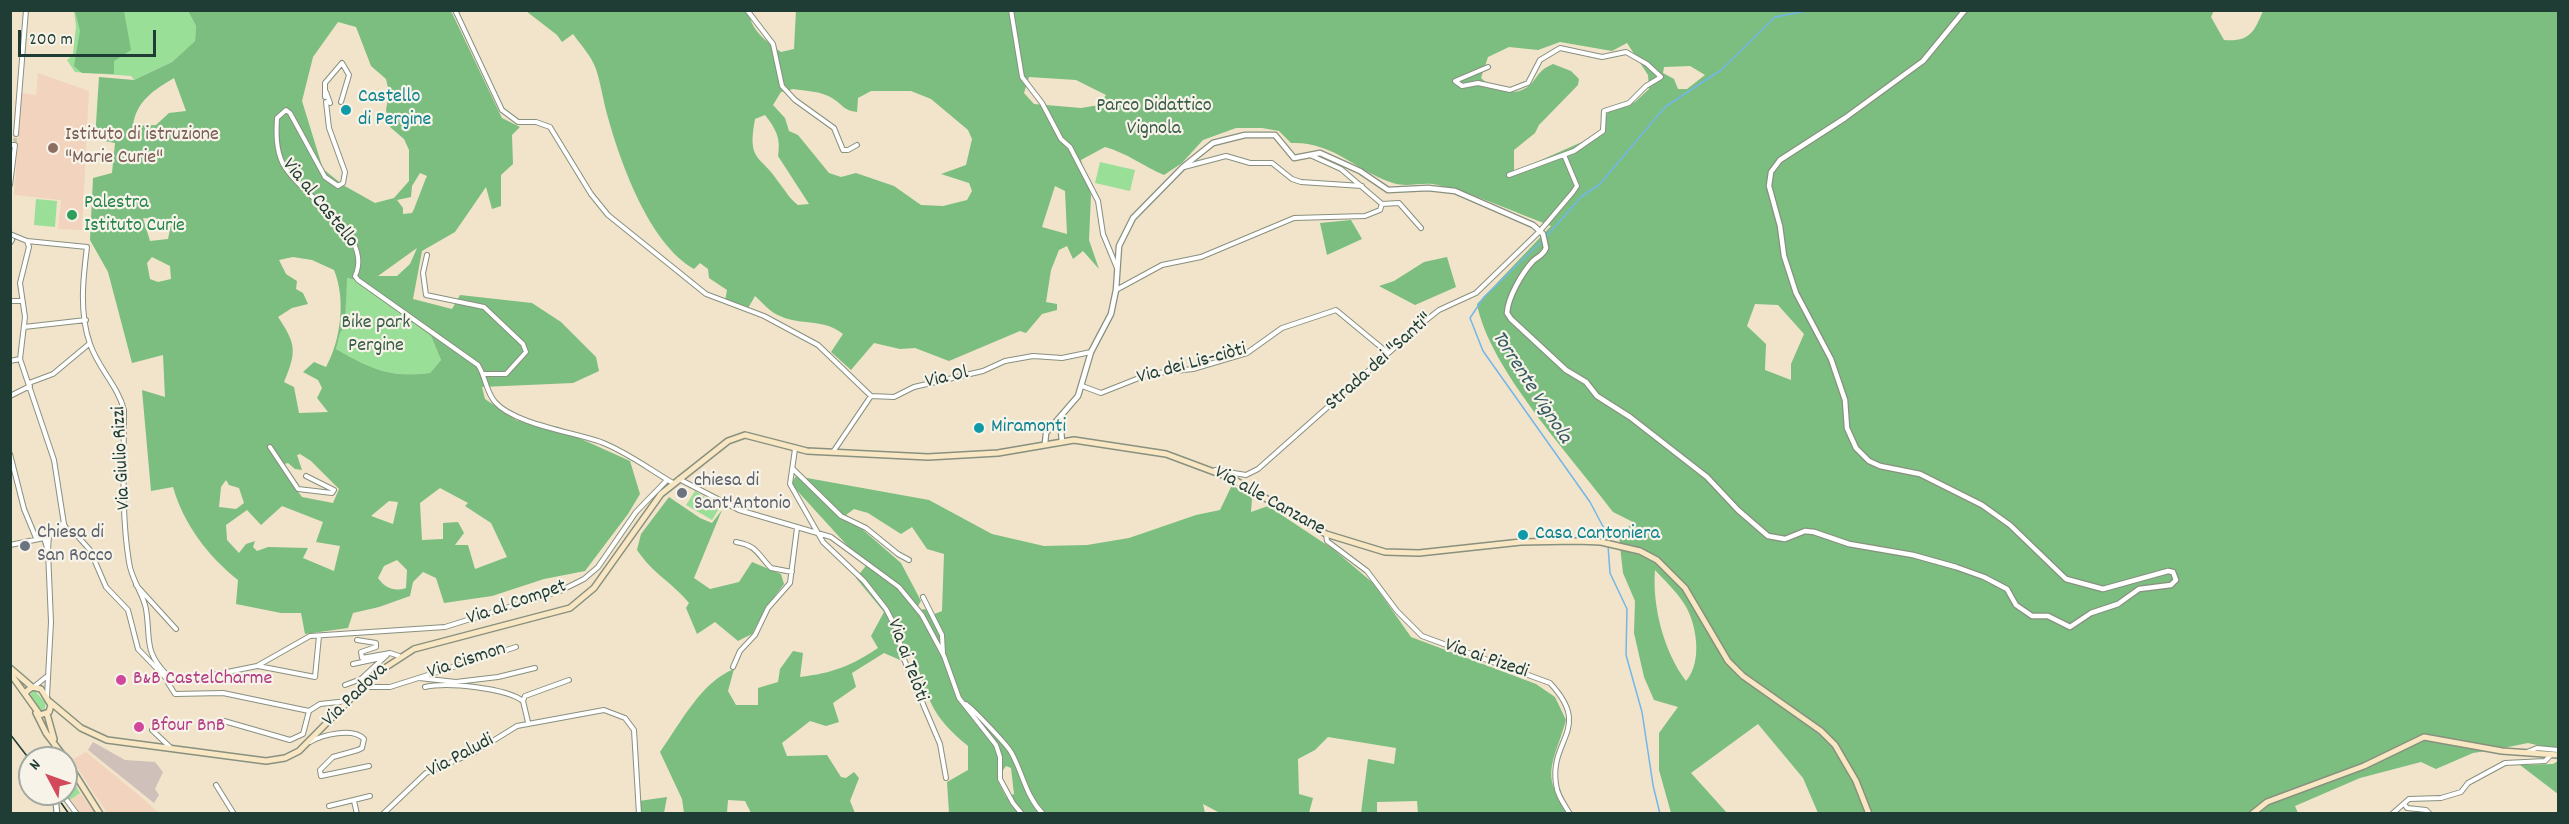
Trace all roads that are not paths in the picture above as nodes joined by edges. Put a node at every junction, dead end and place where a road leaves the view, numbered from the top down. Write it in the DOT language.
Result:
graph roads {
  1 [pos="27,10"];
  2 [pos="455,10"];
  3 [pos="747,10"];
  4 [pos="1011,10"];
  5 [pos="1965,10"];
  6 [pos="1488,67"];
  7 [pos="324,89"];
  8 [pos="327,101"];
  9 [pos="341,102"];
  10 [pos="15,134"];
  11 [pos="13,144"];
  12 [pos="857,145"];
  13 [pos="1309,154"];
  14 [pos="1564,155"];
  15 [pos="1184,167"];
  16 [pos="1509,175"];
  17 [pos="10,185"];
  18 [pos="1362,186"];
  19 [pos="1382,204"];
  20 [pos="1421,228"];
  21 [pos="1542,232"];
  22 [pos="10,234"];
  23 [pos="27,241"];
  24 [pos="427,255"];
  25 [pos="1118,268"];
  26 [pos="1116,290"];
  27 [pos="10,301"];
  28 [pos="21,302"];
  29 [pos="86,320"];
  30 [pos="24,327"];
  31 [pos="90,344"];
  32 [pos="1091,352"];
  33 [pos="1388,353"];
  34 [pos="20,359"];
  35 [pos="10,361"];
  36 [pos="484,374"];
  37 [pos="29,385"];
  38 [pos="1082,386"];
  39 [pos="10,396"];
  40 [pos="871,396"];
  41 [pos="1061,415"];
  42 [pos="1062,442"];
  43 [pos="1045,444"];
  44 [pos="270,447"];
  45 [pos="795,449"];
  46 [pos="833,452"];
  47 [pos="10,454"];
  48 [pos="793,468"];
  49 [pos="1212,470"];
  50 [pos="306,476"];
  51 [pos="678,479"];
  52 [pos="670,481"];
  53 [pos="16,483"];
  54 [pos="10,485"];
  55 [pos="63,527"];
  56 [pos="797,528"];
  57 [pos="818,531"];
  58 [pos="1326,534"];
  59 [pos="49,536"];
  60 [pos="36,538"];
  61 [pos="44,538"];
  62 [pos="736,542"];
  63 [pos="10,545"];
  64 [pos="48,550"];
  65 [pos="909,560"];
  66 [pos="792,572"];
  67 [pos="135,585"];
  68 [pos="923,597"];
  69 [pos="176,629"];
  70 [pos="319,635"];
  71 [pos="357,640"];
  72 [pos="516,647"];
  73 [pos="390,653"];
  74 [pos="944,656"];
  75 [pos="399,657"];
  76 [pos="382,658"];
  77 [pos="353,664"];
  78 [pos="257,666"];
  79 [pos="733,667"];
  80 [pos="10,668"];
  81 [pos="535,668"];
  82 [pos="10,673"];
  83 [pos="48,674"];
  84 [pos="169,676"];
  85 [pos="419,678"];
  86 [pos="569,680"];
  87 [pos="345,685"];
  88 [pos="33,687"];
  89 [pos="362,687"];
  90 [pos="425,687"];
  91 [pos="26,692"];
  92 [pos="48,699"];
  93 [pos="349,701"];
  94 [pos="523,701"];
  95 [pos="963,702"];
  96 [pos="36,711"];
  97 [pos="309,711"];
  98 [pos="48,712"];
  99 [pos="61,713"];
  100 [pos="224,721"];
  101 [pos="528,722"];
  102 [pos="152,730"];
  103 [pos="51,739"];
  104 [pos="309,742"];
  105 [pos="54,746"];
  106 [pos="56,746"];
  107 [pos="57,746"];
  108 [pos="172,749"];
  109 [pos="2559,750"];
  110 [pos="2525,753"];
  111 [pos="2555,755"];
  112 [pos="369,766"];
  113 [pos="946,778"];
  114 [pos="78,779"];
  115 [pos="216,785"];
  116 [pos="370,796"];
  117 [pos="354,801"];
  118 [pos="2405,805"];
  119 [pos="330,806"];
  120 [pos="100,813"];
  121 [pos="234,813"];
  122 [pos="357,813"];
  123 [pos="383,813"];
  124 [pos="639,813"];
  125 [pos="1023,813"];
  126 [pos="1043,813"];
  127 [pos="1570,813"];
  128 [pos="1869,813"];
  129 [pos="2252,813"];
  130 [pos="2392,813"];
  131 [pos="2430,813"];
  1 -- 10 [label="street"];
  2 -- 40 [label="street"];
  3 -- 12 [label="street"];
  4 -- 25 [label="street"];
  5 -- 21 [label="street"];
  6 -- 14 [label="street"];
  7 -- 8 [label="street"];
  7 -- 8 [label="street"];
  7 -- 9 [label="street"];
  8 -- 36 [label="street, Via al Castello"];
  11 -- 17 [label="street"];
  13 -- 15 [label="street"];
  13 -- 18 [label="street"];
  13 -- 21 [label="street"];
  14 -- 16 [label="street"];
  14 -- 21 [label="street, Strada dei \"Santi\""];
  15 -- 18 [label="street"];
  15 -- 25 [label="street"];
  18 -- 19 [label="street"];
  19 -- 20 [label="street"];
  19 -- 26 [label="street"];
  21 -- 33 [label="street, Strada dei \"Santi\""];
  22 -- 23 [label="street"];
  23 -- 28 [label="street"];
  23 -- 29 [label="street, Via Giulio Rizzi"];
  24 -- 36 [label="street"];
  25 -- 26 [label="street"];
  26 -- 32 [label="street"];
  27 -- 28 [label="street"];
  28 -- 30 [label="street"];
  29 -- 30 [label="street"];
  29 -- 31 [label="street, Via Giulio Rizzi"];
  30 -- 34 [label="street"];
  31 -- 37 [label="street"];
  31 -- 67 [label="street, Via Giulio Rizzi"];
  32 -- 38 [label="street"];
  32 -- 40 [label="street, Via Ol"];
  33 -- 38 [label="street, Via dei Lis-ciòti"];
  33 -- 49 [label="street, Strada dei \"Santi\""];
  34 -- 35 [label="street"];
  34 -- 37 [label="street"];
  36 -- 52 [label="street, Via al Castello"];
  37 -- 39 [label="street"];
  37 -- 55 [label="street"];
  38 -- 41 [label="street"];
  40 -- 46 [label="street"];
  41 -- 42 [label="street"];
  41 -- 43 [label="street"];
  42 -- 43 [label="main road, Via alle Canzane"];
  42 -- 49 [label="main road, Via alle Canzane"];
  43 -- 46 [label="main road, Via alle Canzane"];
  44 -- 50 [label="street"];
  45 -- 46 [label="main road, Via alle Canzane"];
  45 -- 48 [label="street, Via ai Telòti"];
  45 -- 51 [label="main road, Via alle Canzane"];
  47 -- 53 [label="street"];
  48 -- 57 [label="street, Via ai Telòti"];
  48 -- 65 [label="street"];
  49 -- 58 [label="main road, Via alle Canzane"];
  51 -- 52 [label="main road, Via Padova"];
  51 -- 56 [label="street"];
  52 -- 70 [label="street, Via al Compet"];
  52 -- 75 [label="main road, Via Padova"];
  53 -- 54 [label="street"];
  53 -- 60 [label="street"];
  55 -- 59 [label="street"];
  55 -- 84 [label="street"];
  56 -- 57 [label="street"];
  56 -- 66 [label="street"];
  57 -- 74 [label="street"];
  57 -- 113 [label="street, Via ai Telòti"];
  58 -- 127 [label="street, Via ai Pizedi"];
  58 -- 128 [label="main road, Via alle Canzane"];
  59 -- 61 [label="street"];
  59 -- 64 [label="street"];
  60 -- 61 [label="street"];
  60 -- 63 [label="street"];
  61 -- 64 [label="street"];
  62 -- 66 [label="street"];
  64 -- 83 [label="street"];
  66 -- 79 [label="street"];
  67 -- 69 [label="street"];
  67 -- 84 [label="street, Via Giulio Rizzi"];
  68 -- 74 [label="street"];
  70 -- 78 [label="street, Via al Compet"];
  70 -- 78 [label="street, Via al Compet"];
  71 -- 73 [label="street"];
  72 -- 85 [label="street, Via Cismon"];
  73 -- 75 [label="street"];
  73 -- 76 [label="street"];
  74 -- 95 [label="street"];
  75 -- 89 [label="main road, Via Padova"];
  76 -- 77 [label="street"];
  76 -- 87 [label="street"];
  78 -- 84 [label="street, Via al Compet"];
  80 -- 88 [label="main road, Via Padova"];
  81 -- 85 [label="street, Via Cismon"];
  82 -- 91 [label="main road"];
  83 -- 88 [label="street"];
  83 -- 92 [label="street"];
  84 -- 97 [label="street"];
  85 -- 89 [label="street, Via Cismon"];
  86 -- 94 [label="street"];
  88 -- 91 [label="main road"];
  88 -- 92 [label="main road, Via Padova"];
  89 -- 93 [label="main road, Via Padova"];
  90 -- 94 [label="street"];
  91 -- 96 [label="main road"];
  92 -- 98 [label="main road"];
  92 -- 99 [label="main road, Via Padova"];
  93 -- 97 [label="street"];
  93 -- 104 [label="main road, Via Padova"];
  94 -- 101 [label="street"];
  95 -- 125 [label="street"];
  95 -- 126 [label="street"];
  96 -- 98 [label="main road, Via Padova"];
  96 -- 103 [label="main road"];
  97 -- 100 [label="street"];
  98 -- 99 [label="main road, Via Padova"];
  98 -- 107 [label="main road"];
  99 -- 108 [label="main road, Via Padova"];
  101 -- 123 [label="street, Via Paludi"];
  101 -- 124 [label="street"];
  102 -- 108 [label="street"];
  103 -- 105 [label="street"];
  103 -- 106 [label="main road"];
  104 -- 108 [label="main road, Via Padova"];
  104 -- 112 [label="street"];
  109 -- 110 [label="street"];
  110 -- 111 [label="main road"];
  110 -- 129 [label="main road"];
  111 -- 118 [label="street"];
  114 -- 120 [label="main road"];
  115 -- 121 [label="street"];
  116 -- 117 [label="street"];
  117 -- 119 [label="street"];
  117 -- 122 [label="street"];
  118 -- 130 [label="street"];
  118 -- 131 [label="street"];
}
